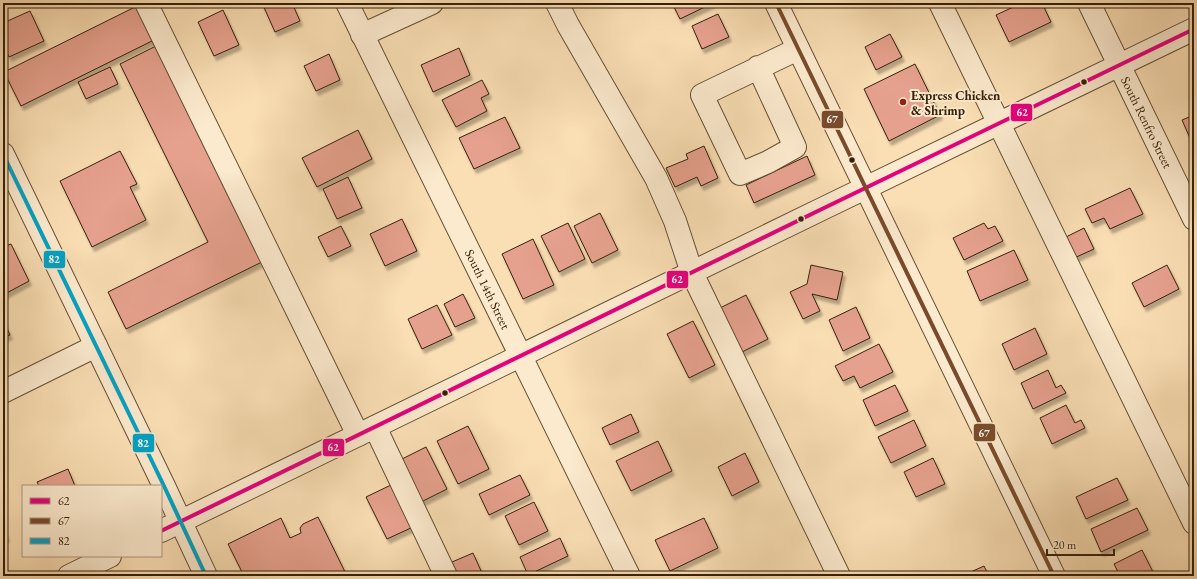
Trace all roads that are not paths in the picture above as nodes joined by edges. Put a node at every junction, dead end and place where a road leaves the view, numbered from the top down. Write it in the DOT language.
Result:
graph roads {
  1 [pos="146,3"];
  2 [pos="347,3"];
  3 [pos="432,3"];
  4 [pos="557,3"];
  5 [pos="776,3"];
  6 [pos="940,3"];
  7 [pos="1089,3"];
  8 [pos="1194,29"];
  9 [pos="362,35"];
  10 [pos="798,49"];
  11 [pos="1119,66"];
  12 [pos="758,67"];
  13 [pos="998,124"];
  14 [pos="3,154"];
  15 [pos="866,188"];
  16 [pos="12,194"];
  17 [pos="1194,219"];
  18 [pos="692,273"];
  19 [pos="96,346"];
  20 [pos="521,355"];
  21 [pos="3,392"];
  22 [pos="367,431"];
  23 [pos="181,522"];
  24 [pos="1194,523"];
  25 [pos="162,531"];
  26 [pos="108,557"];
  27 [pos="68,576"];
  28 [pos="206,576"];
  29 [pos="446,576"];
  30 [pos="629,576"];
  31 [pos="839,576"];
  32 [pos="1054,576"];
  1 -- 22 [label="street"];
  2 -- 9 [label="street, South 14th Street"];
  3 -- 9 [label="street"];
  4 -- 18 [label="street"];
  5 -- 10 [label="street"];
  6 -- 13 [label="street"];
  7 -- 11 [label="street, South Renfro Street"];
  8 -- 11 [label="street"];
  9 -- 20 [label="street, South 14th Street"];
  10 -- 12 [label="street"];
  10 -- 15 [label="street"];
  11 -- 13 [label="street"];
  11 -- 17 [label="street, South Renfro Street"];
  12 -- 12 [label="street"];
  13 -- 15 [label="street"];
  13 -- 24 [label="street"];
  14 -- 16 [label="street"];
  15 -- 18 [label="street"];
  15 -- 32 [label="street"];
  16 -- 19 [label="street"];
  18 -- 20 [label="street"];
  18 -- 31 [label="street"];
  19 -- 21 [label="street"];
  19 -- 23 [label="street"];
  20 -- 22 [label="street"];
  20 -- 30 [label="street, South 14th Street"];
  22 -- 23 [label="street"];
  22 -- 29 [label="street"];
  23 -- 25 [label="street"];
  23 -- 28 [label="street"];
  26 -- 27 [label="street"];
}
